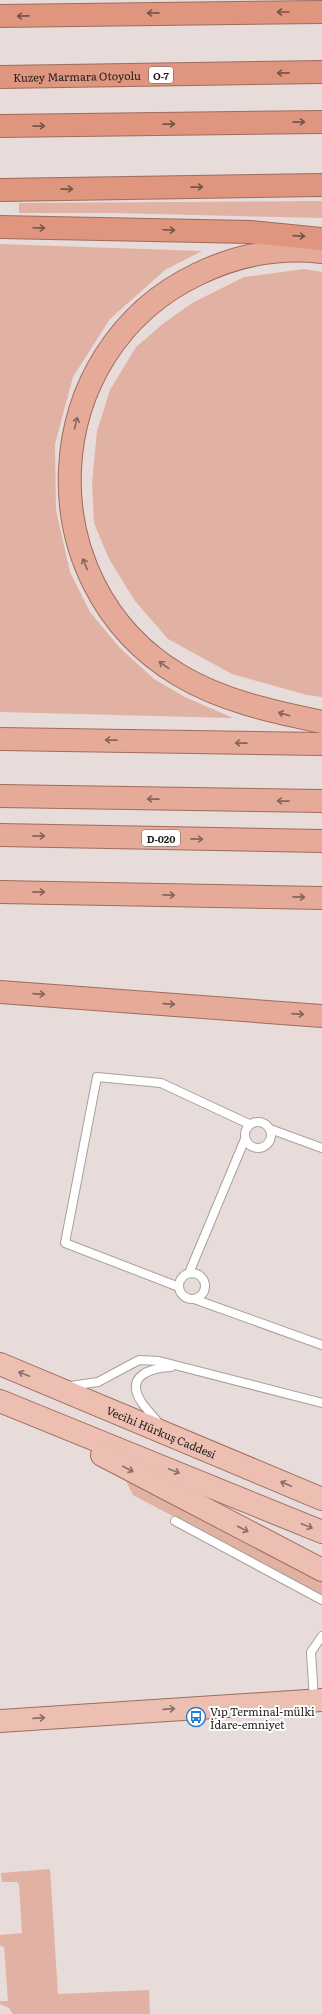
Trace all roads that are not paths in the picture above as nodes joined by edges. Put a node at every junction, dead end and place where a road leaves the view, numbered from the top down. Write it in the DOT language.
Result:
graph roads {
  1 [pos="322,12"];
  2 [pos="0,16"];
  3 [pos="322,72"];
  4 [pos="0,77"];
  5 [pos="322,122"];
  6 [pos="0,126"];
  7 [pos="322,185"];
  8 [pos="0,190"];
  9 [pos="0,227"];
  10 [pos="322,239"];
  11 [pos="322,252"];
  12 [pos="322,722"];
  13 [pos="0,739"];
  14 [pos="322,744"];
  15 [pos="0,796"];
  16 [pos="322,801"];
  17 [pos="0,835"];
  18 [pos="322,841"];
  19 [pos="0,892"];
  20 [pos="322,898"];
  21 [pos="0,992"];
  22 [pos="322,1016"];
  23 [pos="249,1124"];
  24 [pos="270,1129"];
  25 [pos="245,1139"];
  26 [pos="322,1148"];
  27 [pos="189,1273"];
  28 [pos="178,1287"];
  29 [pos="194,1299"];
  30 [pos="322,1345"];
  31 [pos="0,1364"];
  32 [pos="178,1367"];
  33 [pos="56,1386"];
  34 [pos="0,1401"];
  35 [pos="322,1403"];
  36 [pos="47,1420"];
  37 [pos="166,1433"];
  38 [pos="322,1499"];
  39 [pos="175,1521"];
  40 [pos="322,1532"];
  41 [pos="322,1570"];
  42 [pos="322,1600"];
  43 [pos="322,1636"];
  44 [pos="318,1700"];
  45 [pos="0,1706"];
  46 [pos="0,1721"];
  1 -- 2 [label="highway, one-way"];
  3 -- 4 [label="highway, Kuzey Marmara Otoyolu / O-7, one-way"];
  6 -- 5 [label="highway, one-way"];
  8 -- 7 [label="highway, one-way"];
  9 -- 10 [label="highway, one-way"];
  12 -- 11 [label="highway, one-way"];
  14 -- 13 [label="highway, one-way"];
  16 -- 15 [label="highway, one-way"];
  17 -- 18 [label="highway, D-020, one-way"];
  19 -- 20 [label="highway, one-way"];
  21 -- 22 [label="highway, one-way"];
  23 -- 24 [label="lane"];
  23 -- 25 [label="lane"];
  23 -- 28 [label="lane"];
  24 -- 25 [label="lane"];
  24 -- 26 [label="lane"];
  25 -- 27 [label="lane"];
  27 -- 28 [label="lane"];
  27 -- 29 [label="lane"];
  28 -- 29 [label="lane"];
  29 -- 30 [label="lane"];
  33 -- 31 [label="main road, Vecihi Hürkuş Caddesi, one-way"];
  32 -- 33 [label="lane"];
  32 -- 35 [label="lane"];
  32 -- 37 [label="lane"];
  33 -- 37 [label="main road, Vecihi Hürkuş Caddesi"];
  34 -- 36 [label="main road"];
  36 -- 40 [label="main road, one-way"];
  36 -- 41 [label="main road, one-way"];
  38 -- 37 [label="main road, Vecihi Hürkuş Caddesi, one-way"];
  39 -- 42 [label="lane"];
  43 -- 44 [label="lane"];
  44 -- 45 [label="main road"];
  46 -- 44 [label="main road, one-way"];
}
